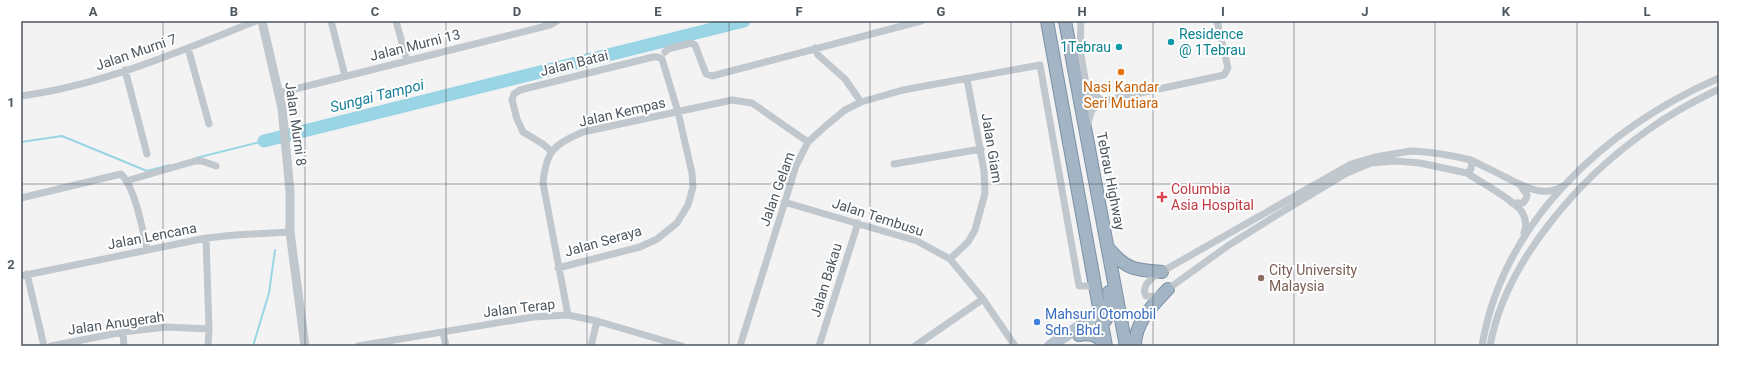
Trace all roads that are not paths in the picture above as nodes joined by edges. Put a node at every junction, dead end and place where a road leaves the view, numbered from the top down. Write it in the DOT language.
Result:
graph roads {
  1 [pos="256,21"];
  2 [pos="262,21"];
  3 [pos="331,21"];
  4 [pos="396,21"];
  5 [pos="557,21"];
  6 [pos="921,21"];
  7 [pos="1047,21"];
  8 [pos="1065,21"];
  9 [pos="1081,21"];
  10 [pos="1217,21"];
  11 [pos="188,48"];
  12 [pos="815,48"];
  13 [pos="665,52"];
  14 [pos="407,61"];
  15 [pos="125,70"];
  16 [pos="345,76"];
  17 [pos="1719,78"];
  18 [pos="967,79"];
  19 [pos="1088,90"];
  20 [pos="1719,90"];
  21 [pos="279,93"];
  22 [pos="21,96"];
  23 [pos="1103,101"];
  24 [pos="861,102"];
  25 [pos="1082,107"];
  26 [pos="678,112"];
  27 [pos="209,124"];
  28 [pos="1086,130"];
  29 [pos="808,142"];
  30 [pos="981,149"];
  31 [pos="552,152"];
  32 [pos="147,154"];
  33 [pos="1471,160"];
  34 [pos="894,164"];
  35 [pos="216,166"];
  36 [pos="1467,173"];
  37 [pos="126,181"];
  38 [pos="1519,184"];
  39 [pos="1565,184"];
  40 [pos="1098,196"];
  41 [pos="21,198"];
  42 [pos="784,202"];
  43 [pos="1511,203"];
  44 [pos="858,223"];
  45 [pos="286,232"];
  46 [pos="206,238"];
  47 [pos="1522,240"];
  48 [pos="1108,248"];
  49 [pos="147,250"];
  50 [pos="950,259"];
  51 [pos="558,268"];
  52 [pos="1162,272"];
  53 [pos="24,275"];
  54 [pos="1168,289"];
  55 [pos="1096,292"];
  56 [pos="983,300"];
  57 [pos="568,315"];
  58 [pos="1100,319"];
  59 [pos="597,321"];
  60 [pos="209,329"];
  61 [pos="123,332"];
  62 [pos="443,332"];
  63 [pos="1079,335"];
  64 [pos="1125,342"];
  65 [pos="44,346"];
  66 [pos="51,346"];
  67 [pos="124,346"];
  68 [pos="208,346"];
  69 [pos="305,346"];
  70 [pos="358,346"];
  71 [pos="446,346"];
  72 [pos="591,346"];
  73 [pos="682,346"];
  74 [pos="740,346"];
  75 [pos="819,346"];
  76 [pos="915,346"];
  77 [pos="1016,346"];
  78 [pos="1050,346"];
  79 [pos="1062,346"];
  80 [pos="1106,346"];
  81 [pos="1135,346"];
  82 [pos="1482,346"];
  83 [pos="1490,346"];
  1 -- 11 [label="street, Jalan Murni 7"];
  2 -- 21 [label="street, Jalan Murni 8"];
  3 -- 16 [label="street"];
  4 -- 14 [label="street"];
  5 -- 14 [label="street, Jalan Murni 13"];
  6 -- 12 [label="street"];
  7 -- 55 [label="highway"];
  8 -- 25 [label="highway, Tebrau Highway"];
  9 -- 19 [label="street"];
  10 -- 23 [label="street"];
  11 -- 15 [label="street, Jalan Murni 7"];
  11 -- 27 [label="street"];
  12 -- 13 [label="street"];
  12 -- 24 [label="street"];
  14 -- 16 [label="street, Jalan Murni 13"];
  15 -- 22 [label="street, Jalan Murni 7"];
  15 -- 32 [label="street"];
  16 -- 21 [label="street, Jalan Murni 13"];
  17 -- 39 [label="street"];
  18 -- 24 [label="street, Jalan Gelam"];
  18 -- 30 [label="street, Jalan Giam"];
  18 -- 55 [label="street, Jalan Gelam"];
  19 -- 23 [label="street"];
  19 -- 25 [label="street"];
  20 -- 83 [label="street"];
  21 -- 45 [label="street, Jalan Murni 8"];
  23 -- 28 [label="street"];
  24 -- 29 [label="street, Jalan Gelam"];
  25 -- 28 [label="highway, Tebrau Highway"];
  26 -- 29 [label="street, Jalan Kempas"];
  26 -- 31 [label="street, Jalan Kempas"];
  26 -- 31 [label="street, Jalan Batai"];
  26 -- 51 [label="street, Jalan Seraya"];
  28 -- 40 [label="highway, Tebrau Highway"];
  29 -- 42 [label="street, Jalan Gelam"];
  30 -- 34 [label="street"];
  30 -- 50 [label="street, Jalan Giam"];
  31 -- 51 [label="street, Jalan Kempas"];
  33 -- 36 [label="street"];
  33 -- 38 [label="street"];
  33 -- 52 [label="street"];
  35 -- 37 [label="street"];
  36 -- 43 [label="street"];
  36 -- 54 [label="street"];
  37 -- 41 [label="street"];
  37 -- 49 [label="street"];
  38 -- 39 [label="street"];
  38 -- 43 [label="street"];
  39 -- 47 [label="street"];
  40 -- 48 [label="highway, Tebrau Highway"];
  40 -- 58 [label="highway"];
  42 -- 44 [label="street, Jalan Tembusu"];
  42 -- 74 [label="street, Jalan Gelam"];
  43 -- 47 [label="street"];
  44 -- 50 [label="street, Jalan Tembusu"];
  44 -- 75 [label="street, Jalan Bakau"];
  45 -- 46 [label="street, Jalan Lencana"];
  45 -- 69 [label="street, Jalan Murni 8"];
  46 -- 49 [label="street, Jalan Lencana"];
  46 -- 60 [label="street"];
  47 -- 82 [label="street"];
  48 -- 52 [label="highway"];
  48 -- 64 [label="highway, Tebrau Highway"];
  49 -- 53 [label="street, Jalan Lencana"];
  50 -- 56 [label="street, Jalan Tembusu"];
  51 -- 57 [label="street, Jalan Kempas"];
  52 -- 54 [label="street"];
  53 -- 65 [label="street"];
  54 -- 81 [label="highway"];
  55 -- 58 [label="highway"];
  56 -- 76 [label="street"];
  56 -- 77 [label="street, Jalan Tembusu"];
  57 -- 59 [label="street, Jalan Terap"];
  57 -- 62 [label="street, Jalan Terap"];
  58 -- 63 [label="main road"];
  58 -- 64 [label="highway"];
  58 -- 78 [label="main road"];
  58 -- 80 [label="highway"];
  59 -- 72 [label="street"];
  59 -- 73 [label="street, Jalan Terap"];
  60 -- 61 [label="street, Jalan Anugerah"];
  60 -- 68 [label="street"];
  61 -- 66 [label="street, Jalan Anugerah"];
  61 -- 67 [label="street"];
  62 -- 70 [label="street, Jalan Terap"];
  62 -- 71 [label="street"];
  63 -- 79 [label="main road"];
  63 -- 80 [label="highway"];
}
